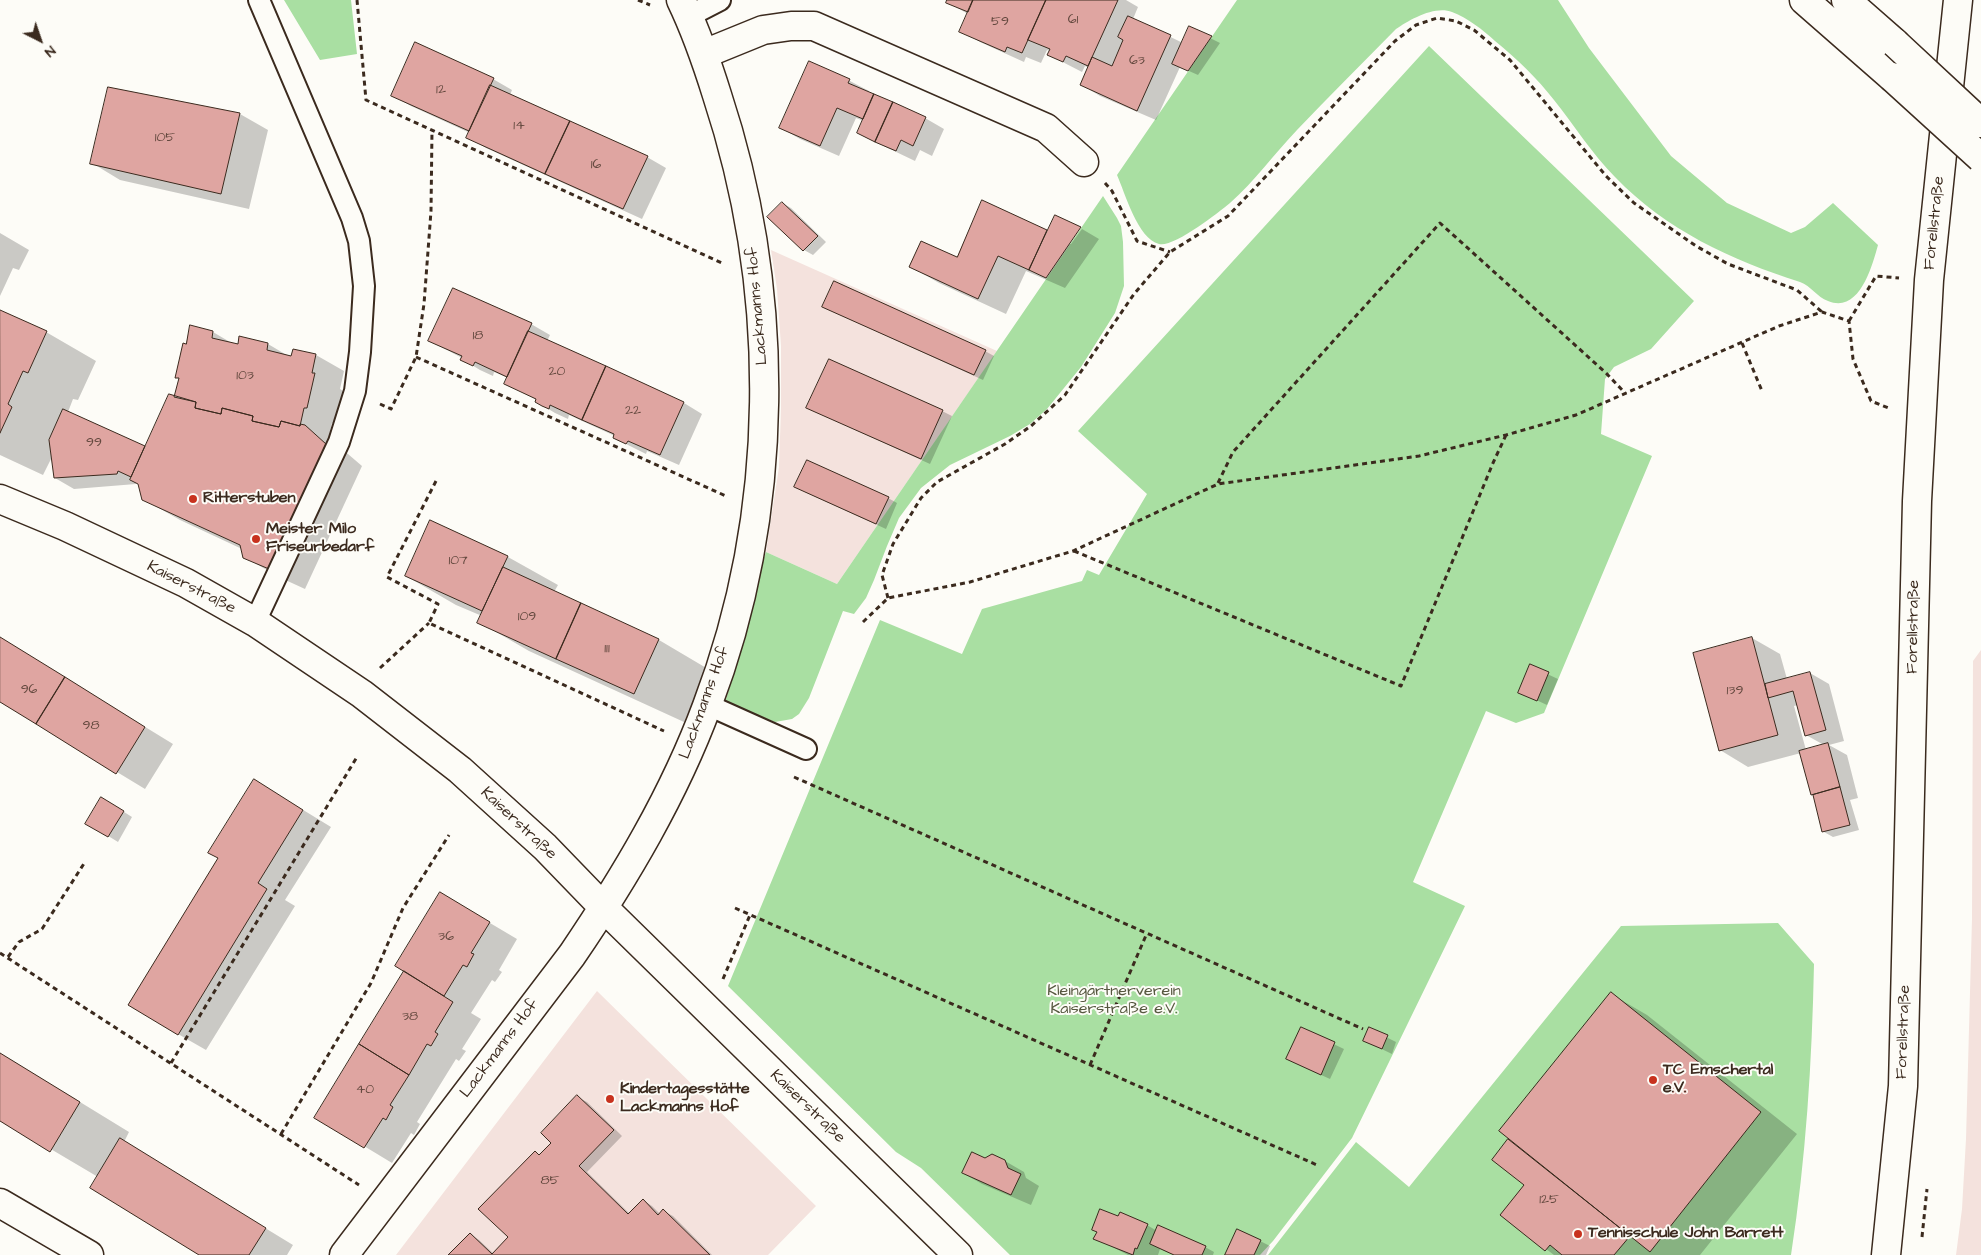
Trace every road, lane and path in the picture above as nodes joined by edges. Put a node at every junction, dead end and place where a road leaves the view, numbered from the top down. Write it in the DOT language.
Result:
graph roads {
  1 [pos="259,0"];
  2 [pos="357,0"];
  3 [pos="720,0"];
  4 [pos="1804,0"];
  5 [pos="1846,0"];
  6 [pos="1958,0"];
  7 [pos="685,8"];
  8 [pos="704,54"];
  9 [pos="1981,123"];
  10 [pos="432,130"];
  11 [pos="1981,158"];
  12 [pos="1084,162"];
  13 [pos="1170,252"];
  14 [pos="1929,280"];
  15 [pos="759,281"];
  16 [pos="1822,312"];
  17 [pos="1850,321"];
  18 [pos="1742,343"];
  19 [pos="416,357"];
  20 [pos="355,391"];
  21 [pos="1762,391"];
  22 [pos="1626,394"];
  23 [pos="1922,422"];
  24 [pos="1506,435"];
  25 [pos="436,481"];
  26 [pos="1218,484"];
  27 [pos="0,499"];
  28 [pos="757,503"];
  29 [pos="1073,551"];
  30 [pos="888,598"];
  31 [pos="256,622"];
  32 [pos="863,622"];
  33 [pos="429,623"];
  34 [pos="362,694"];
  35 [pos="708,705"];
  36 [pos="692,744"];
  37 [pos="806,749"];
  38 [pos="357,757"];
  39 [pos="794,777"];
  40 [pos="449,835"];
  41 [pos="84,862"];
  42 [pos="604,908"];
  43 [pos="735,908"];
  44 [pos="750,916"];
  45 [pos="1147,933"];
  46 [pos="0,953"];
  47 [pos="8,957"];
  48 [pos="701,1003"];
  49 [pos="1363,1029"];
  50 [pos="172,1063"];
  51 [pos="1090,1065"];
  52 [pos="281,1134"];
  53 [pos="1317,1165"];
  54 [pos="384,1202"];
  55 [pos="0,1203"];
  56 [pos="89,1255"];
  57 [pos="344,1255"];
  58 [pos="958,1255"];
  59 [pos="1886,1255"];
  1 -- 20 [label="lane"];
  2 -- 10 [label="path"];
  3 -- 7 [label="lane, Lackmanns Hof"];
  4 -- 11 [label="main road, bridge"];
  5 -- 9 [label="main road, bridge"];
  6 -- 14 [label="main road, Forellstraße"];
  7 -- 8 [label="main road, Lackmanns Hof"];
  8 -- 12 [label="main road"];
  8 -- 15 [label="main road, Lackmanns Hof"];
  10 -- 15 [label="path"];
  10 -- 19 [label="path"];
  12 -- 13 [label="path"];
  13 -- 16 [label="path"];
  13 -- 30 [label="path"];
  14 -- 17 [label="path"];
  14 -- 23 [label="main road, Forellstraße"];
  15 -- 28 [label="main road, Lackmanns Hof"];
  16 -- 17 [label="path"];
  16 -- 18 [label="path"];
  17 -- 23 [label="path"];
  18 -- 21 [label="path"];
  18 -- 22 [label="path"];
  19 -- 20 [label="path"];
  19 -- 28 [label="path"];
  20 -- 31 [label="lane"];
  22 -- 24 [label="path"];
  22 -- 26 [label="path"];
  23 -- 59 [label="main road, Forellstraße"];
  24 -- 26 [label="path"];
  24 -- 29 [label="path"];
  25 -- 33 [label="path"];
  26 -- 29 [label="path"];
  27 -- 31 [label="main road, Kaiserstraße"];
  28 -- 35 [label="main road, Lackmanns Hof"];
  29 -- 30 [label="path"];
  30 -- 32 [label="path"];
  31 -- 34 [label="main road, Kaiserstraße"];
  33 -- 34 [label="path"];
  33 -- 36 [label="path"];
  34 -- 42 [label="main road, Kaiserstraße"];
  35 -- 36 [label="main road, Lackmanns Hof"];
  35 -- 37 [label="lane"];
  36 -- 42 [label="main road, Lackmanns Hof"];
  38 -- 50 [label="path"];
  39 -- 45 [label="path"];
  40 -- 52 [label="path"];
  41 -- 47 [label="path"];
  42 -- 48 [label="main road, Kaiserstraße"];
  42 -- 54 [label="main road, Lackmanns Hof"];
  43 -- 44 [label="path"];
  44 -- 48 [label="path"];
  44 -- 51 [label="path"];
  45 -- 49 [label="path"];
  45 -- 51 [label="path"];
  46 -- 47 [label="path"];
  47 -- 50 [label="path"];
  48 -- 58 [label="main road, Kaiserstraße"];
  50 -- 52 [label="path"];
  51 -- 53 [label="path"];
  52 -- 54 [label="path"];
  54 -- 57 [label="main road, Lackmanns Hof"];
  55 -- 56 [label="main road"];
}
